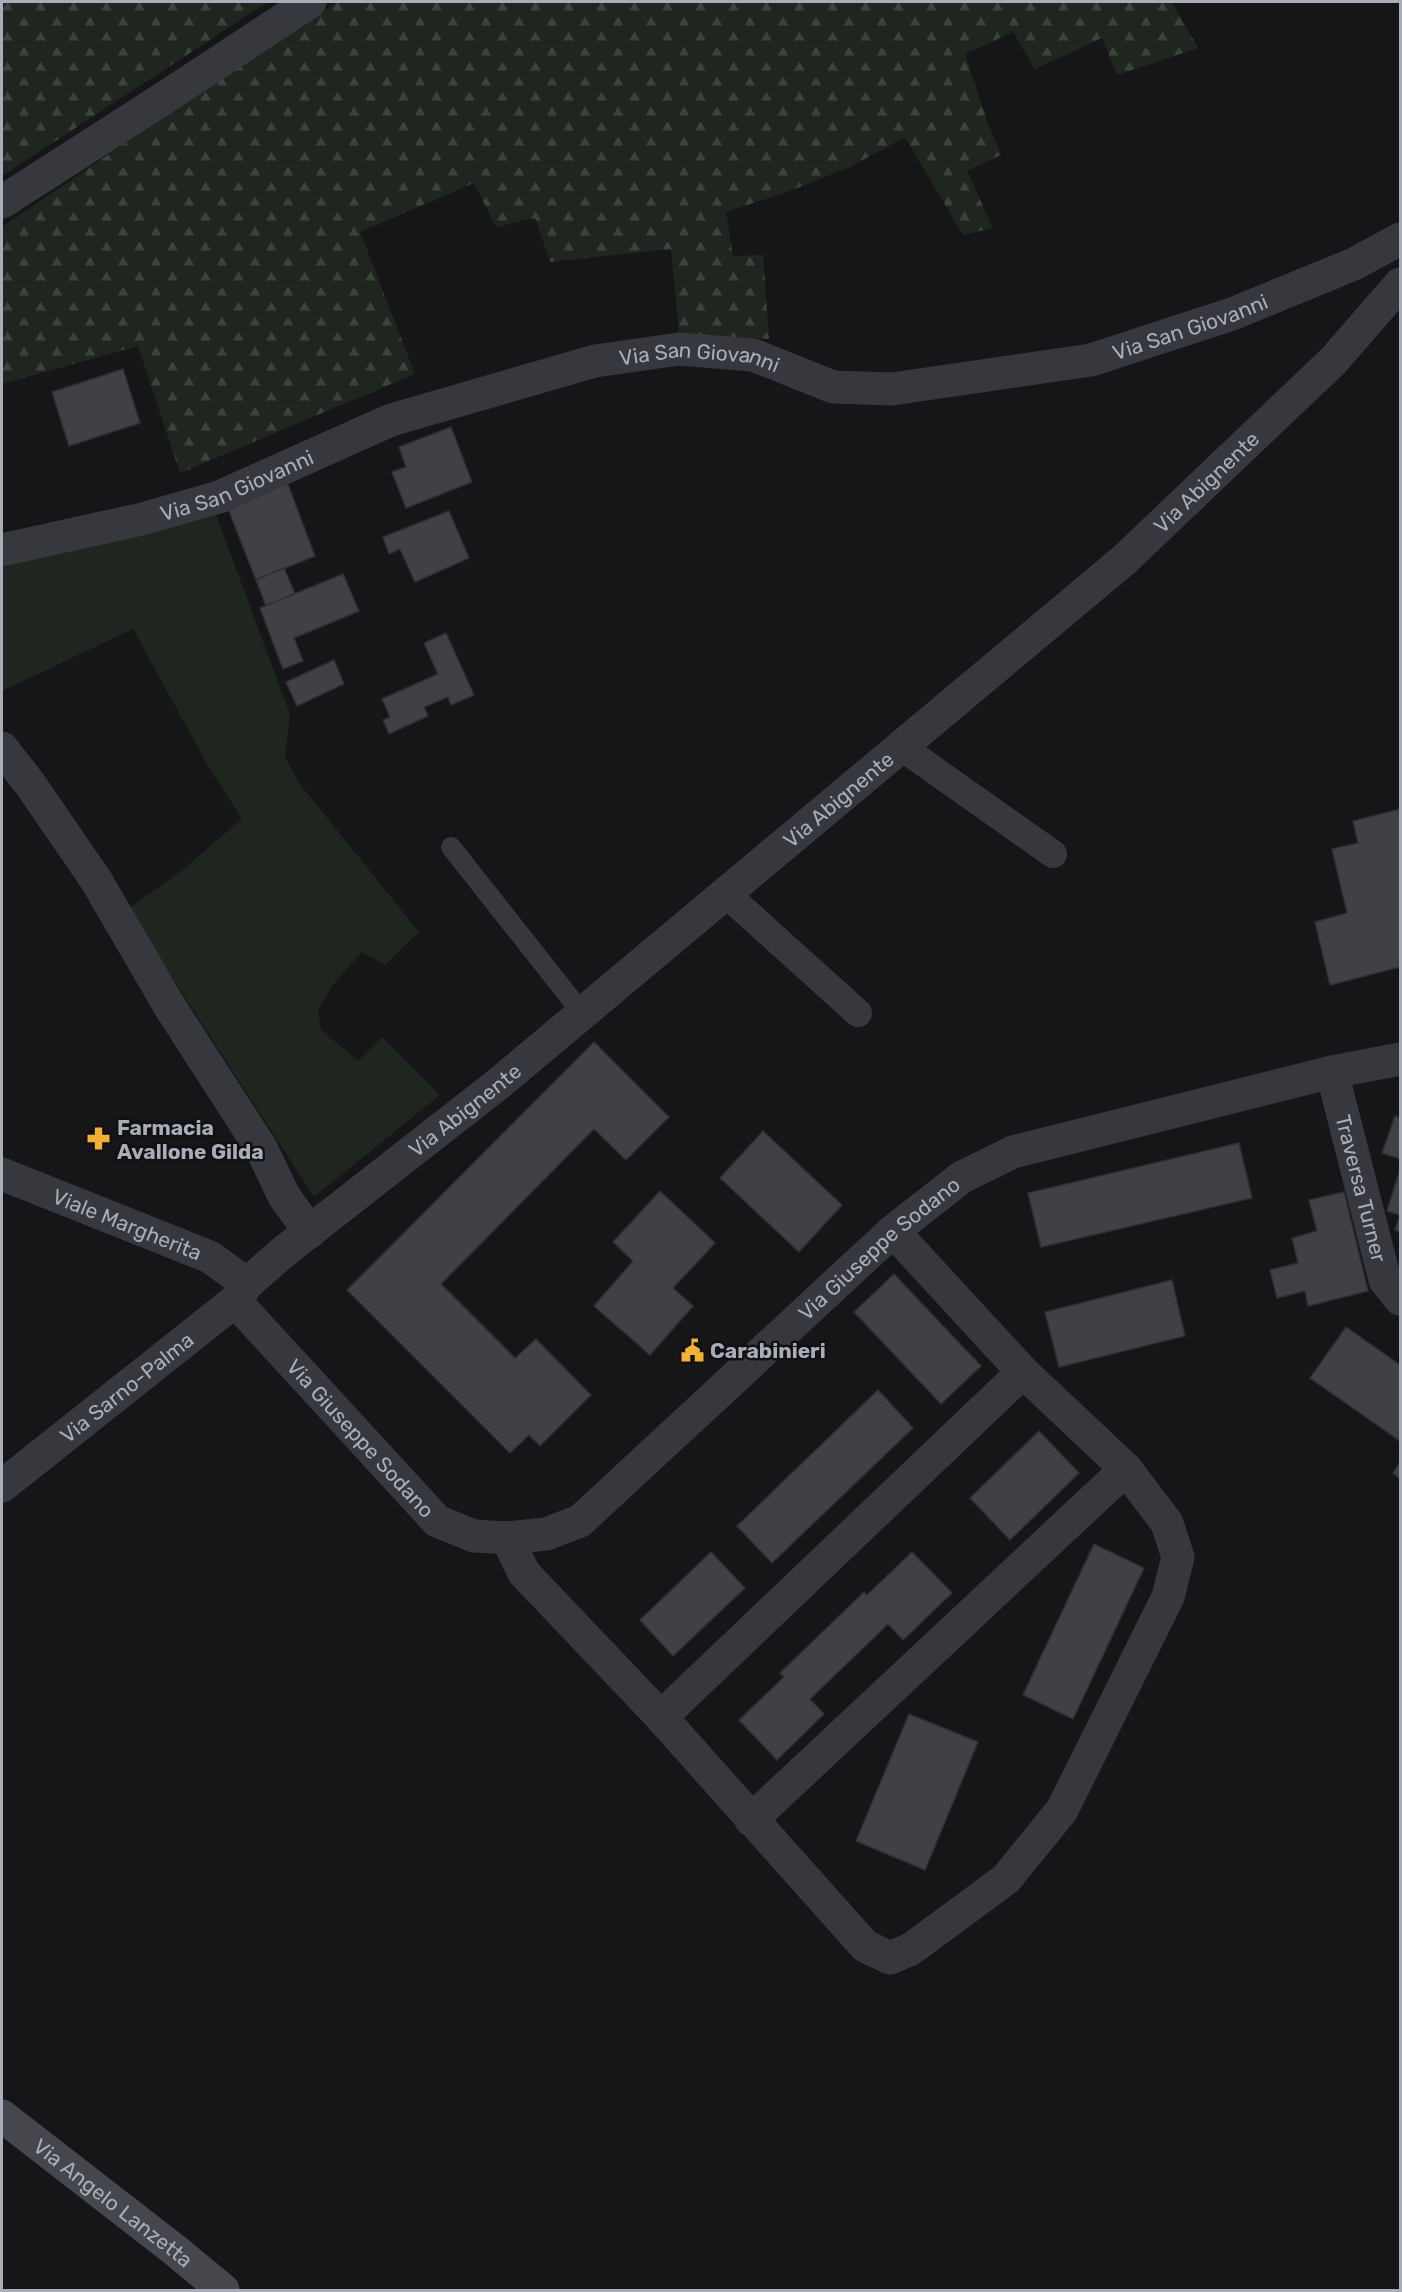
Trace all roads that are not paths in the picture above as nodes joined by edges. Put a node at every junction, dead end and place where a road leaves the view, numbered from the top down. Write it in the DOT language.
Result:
graph roads {
  1 [pos="310,2"];
  2 [pos="2,202"];
  3 [pos="1401,239"];
  4 [pos="1401,284"];
  5 [pos="2,550"];
  6 [pos="900,746"];
  7 [pos="2,748"];
  8 [pos="451,847"];
  9 [pos="1053,854"];
  10 [pos="725,893"];
  11 [pos="582,1013"];
  12 [pos="858,1013"];
  13 [pos="1401,1059"];
  14 [pos="1332,1072"];
  15 [pos="2,1174"];
  16 [pos="893,1231"];
  17 [pos="310,1232"];
  18 [pos="241,1292"];
  19 [pos="1401,1299"];
  20 [pos="1023,1372"];
  21 [pos="1126,1469"];
  22 [pos="2,1486"];
  23 [pos="507,1538"];
  24 [pos="661,1717"];
  25 [pos="752,1820"];
  26 [pos="2,2116"];
  27 [pos="223,2290"];
  1 -- 2 [label="street"];
  3 -- 5 [label="street, Via San Giovanni"];
  4 -- 6 [label="street, Via Abignente"];
  6 -- 9 [label="street"];
  6 -- 10 [label="street, Via Abignente"];
  7 -- 17 [label="street"];
  8 -- 11 [label="lane"];
  10 -- 11 [label="street, Via Abignente"];
  10 -- 12 [label="street"];
  11 -- 17 [label="street, Via Abignente"];
  13 -- 14 [label="street, Via Giuseppe Sodano"];
  14 -- 16 [label="street, Via Giuseppe Sodano"];
  14 -- 19 [label="street, Traversa Turner"];
  15 -- 18 [label="street, Viale Margherita"];
  16 -- 20 [label="street"];
  16 -- 23 [label="street, Via Giuseppe Sodano"];
  17 -- 18 [label="street, Via Abignente"];
  18 -- 22 [label="street, Via Sarno-Palma"];
  18 -- 23 [label="street, Via Giuseppe Sodano"];
  20 -- 21 [label="street"];
  20 -- 24 [label="street"];
  21 -- 25 [label="street"];
  21 -- 25 [label="street"];
  23 -- 24 [label="street"];
  24 -- 25 [label="street"];
  26 -- 27 [label="main road, Via Angelo Lanzetta"];
}
